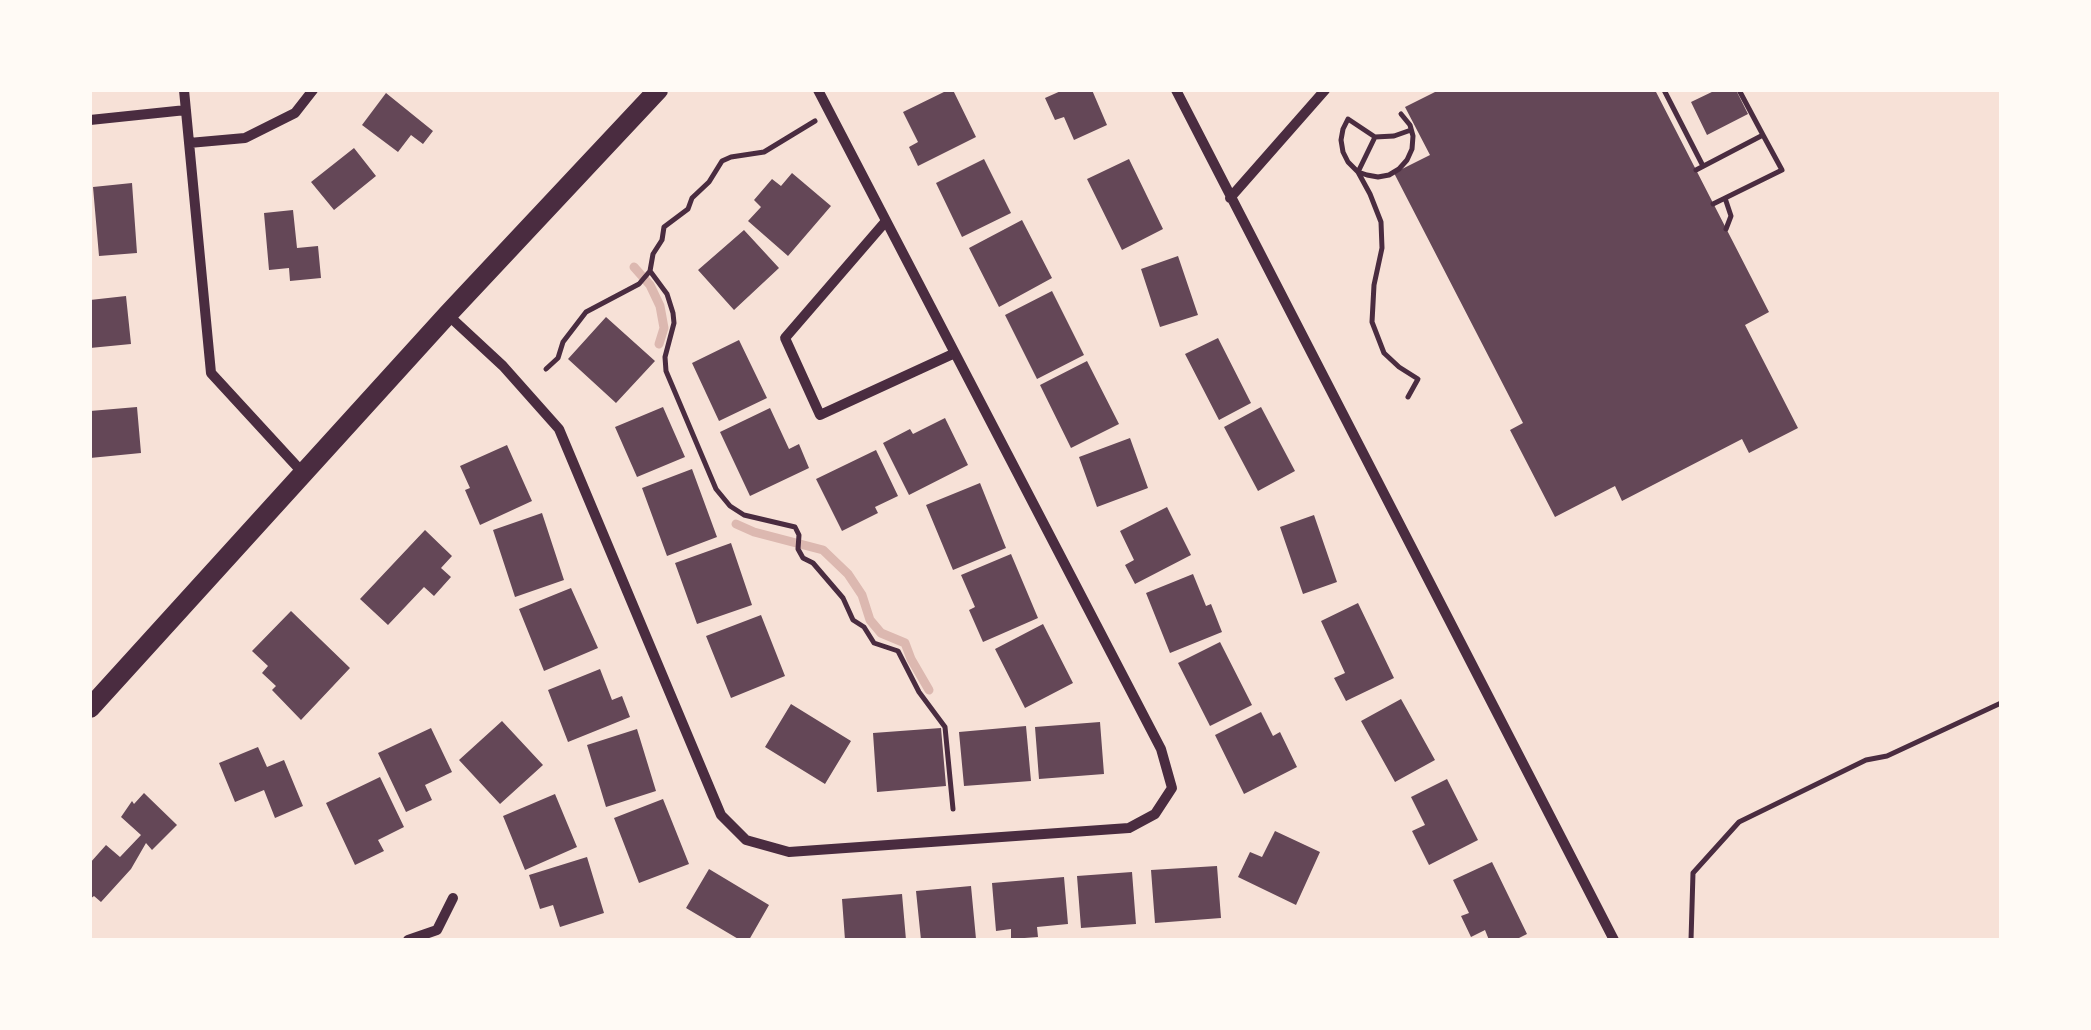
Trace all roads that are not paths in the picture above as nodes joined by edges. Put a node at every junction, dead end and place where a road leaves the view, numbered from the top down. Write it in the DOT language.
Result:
graph roads {
  1 [pos="184,90"];
  2 [pos="313,90"];
  3 [pos="658,90"];
  4 [pos="818,90"];
  5 [pos="1176,90"];
  6 [pos="1325,90"];
  7 [pos="186,110"];
  8 [pos="90,120"];
  9 [pos="188,143"];
  10 [pos="1230,198"];
  11 [pos="886,220"];
  12 [pos="448,314"];
  13 [pos="955,353"];
  14 [pos="303,472"];
  15 [pos="90,708"];
  16 [pos="452,898"];
  17 [pos="408,940"];
  18 [pos="1614,940"];
  1 -- 7 [label="street"];
  2 -- 9 [label="street"];
  3 -- 12 [label="main road"];
  4 -- 11 [label="street"];
  5 -- 10 [label="street"];
  6 -- 10 [label="street"];
  7 -- 8 [label="street"];
  7 -- 9 [label="street"];
  9 -- 14 [label="street"];
  10 -- 18 [label="street"];
  11 -- 13 [label="street"];
  11 -- 13 [label="street"];
  12 -- 13 [label="street"];
  12 -- 14 [label="main road"];
  14 -- 15 [label="main road"];
  16 -- 17 [label="street"];
}
